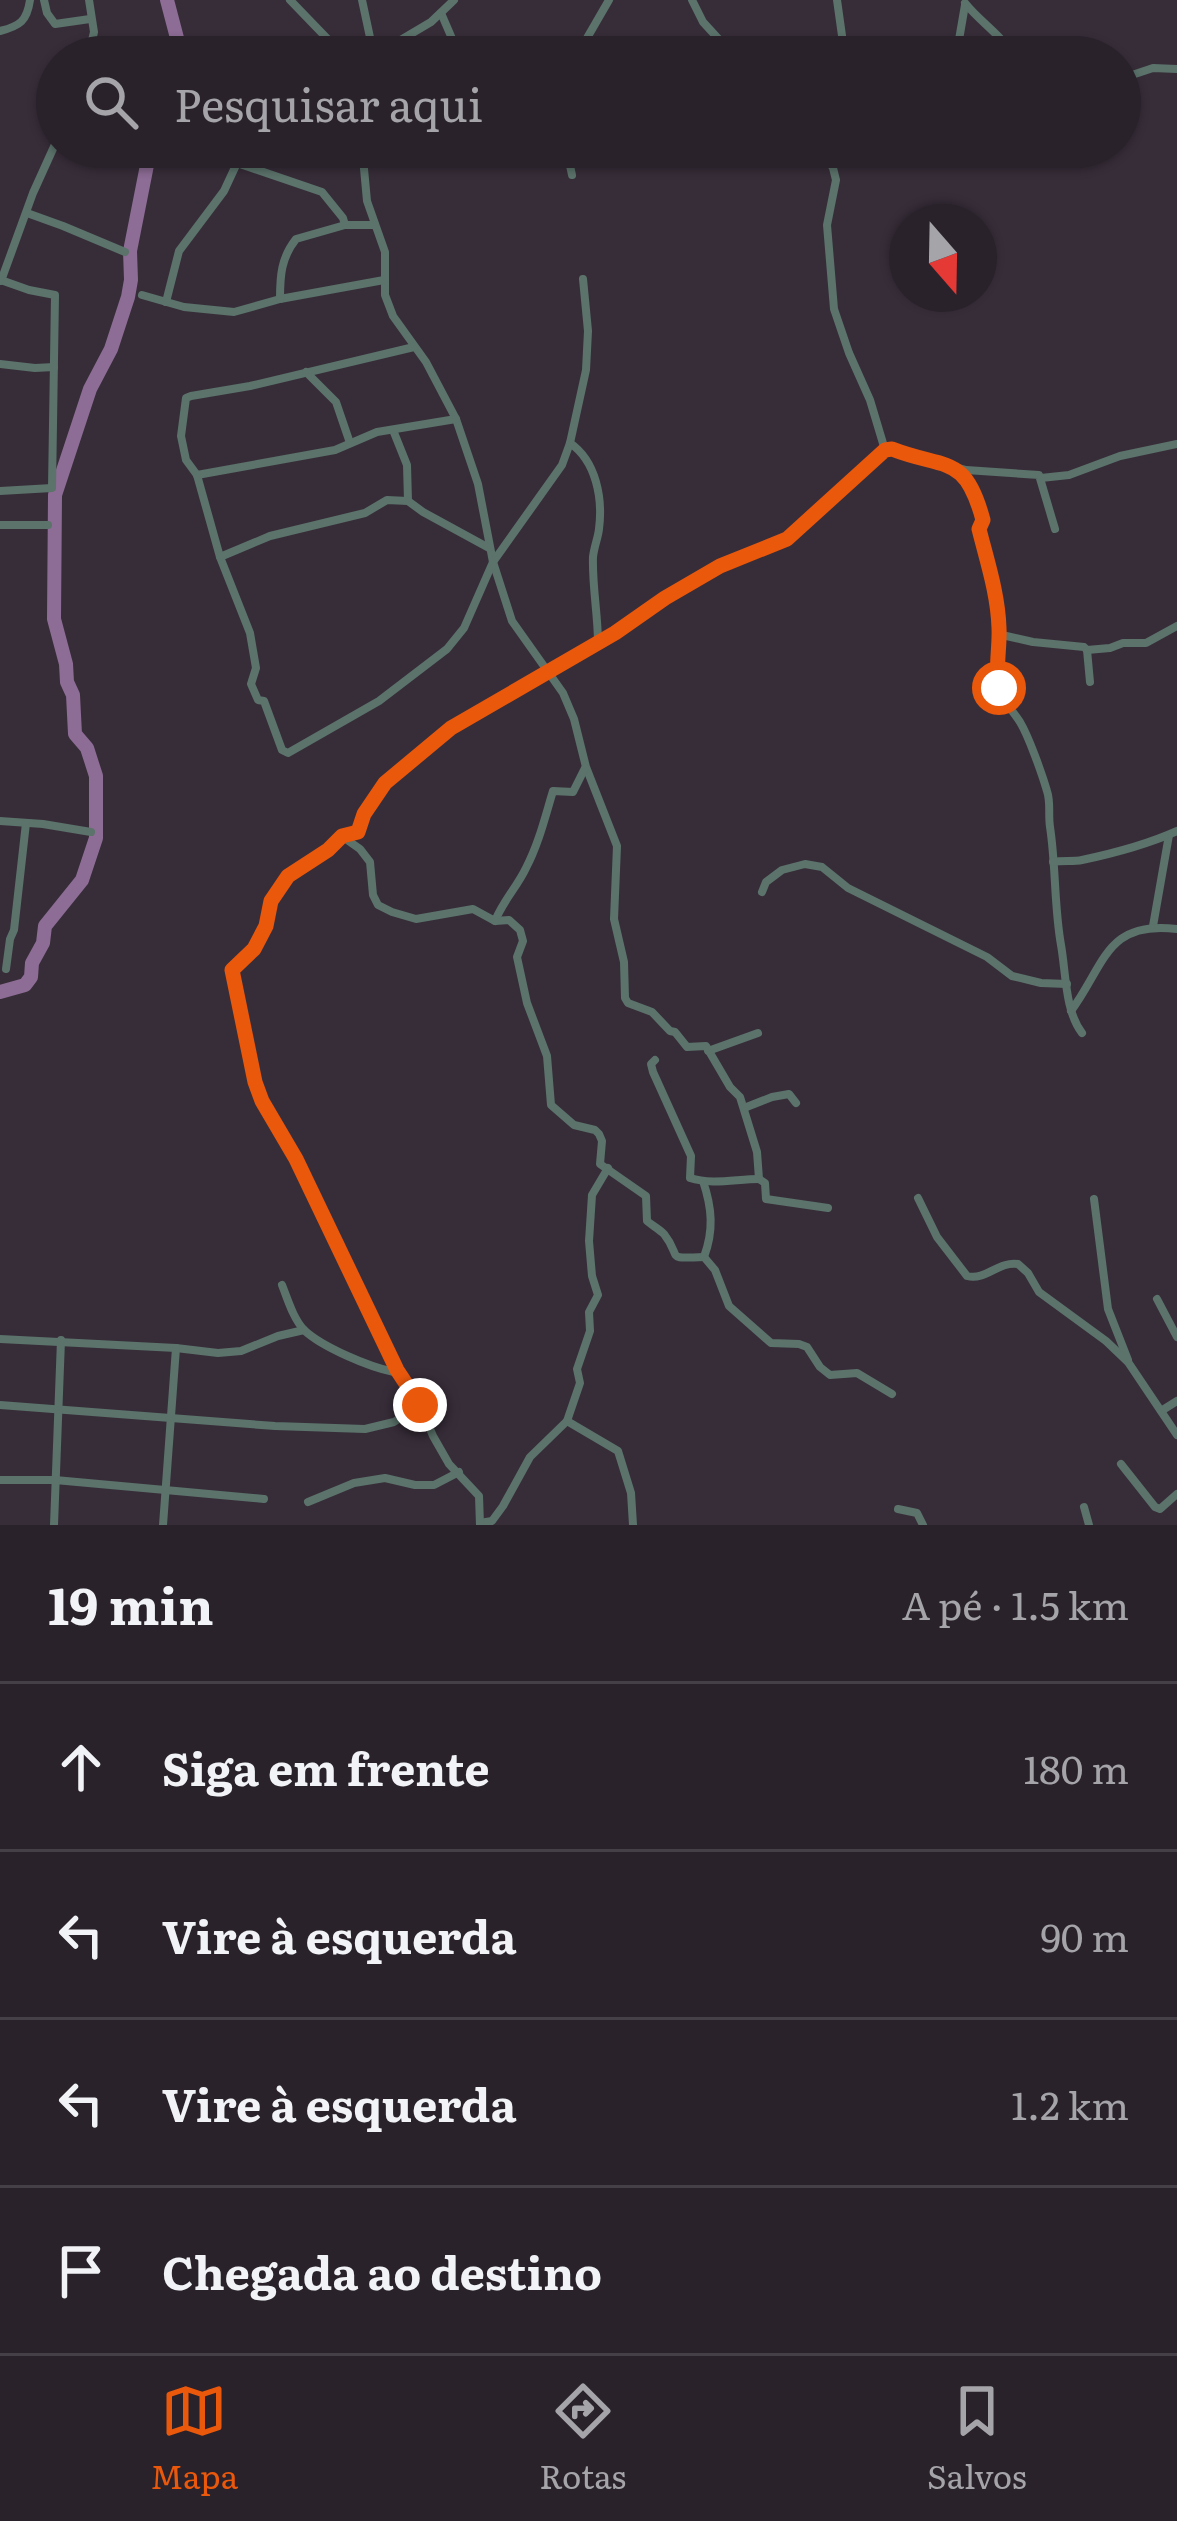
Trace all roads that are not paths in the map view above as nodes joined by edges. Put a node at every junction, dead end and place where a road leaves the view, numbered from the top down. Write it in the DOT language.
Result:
graph roads {
  1 [pos="30,0"];
  2 [pos="44,0"];
  3 [pos="88,0"];
  4 [pos="290,0"];
  5 [pos="362,0"];
  6 [pos="454,0"];
  7 [pos="609,0"];
  8 [pos="692,0"];
  9 [pos="837,0"];
  10 [pos="965,2"];
  11 [pos="441,13"];
  12 [pos="90,20"];
  13 [pos="0,32"];
  14 [pos="93,36"];
  15 [pos="325,36"];
  16 [pos="370,36"];
  17 [pos="409,36"];
  18 [pos="451,36"];
  19 [pos="588,36"];
  20 [pos="716,36"];
  21 [pos="842,36"];
  22 [pos="959,36"];
  23 [pos="998,36"];
  24 [pos="1177,69"];
  25 [pos="1141,72"];
  26 [pos="44,168"];
  27 [pos="235,168"];
  28 [pos="252,168"];
  29 [pos="364,168"];
  30 [pos="570,168"];
  31 [pos="832,168"];
  32 [pos="572,175"];
  33 [pos="27,213"];
  34 [pos="345,225"];
  35 [pos="375,225"];
  36 [pos="124,252"];
  37 [pos="583,279"];
  38 [pos="384,280"];
  39 [pos="1,281"];
  40 [pos="142,295"];
  41 [pos="280,299"];
  42 [pos="166,302"];
  43 [pos="414,347"];
  44 [pos="0,364"];
  45 [pos="54,367"];
  46 [pos="306,372"];
  47 [pos="456,419"];
  48 [pos="393,430"];
  49 [pos="350,443"];
  50 [pos="570,443"];
  51 [pos="1177,444"];
  52 [pos="885,450"];
  53 [pos="950,464"];
  54 [pos="197,476"];
  55 [pos="1041,478"];
  56 [pos="0,490"];
  57 [pos="407,500"];
  58 [pos="0,525"];
  59 [pos="48,525"];
  60 [pos="1055,529"];
  61 [pos="490,549"];
  62 [pos="220,557"];
  63 [pos="493,562"];
  64 [pos="1177,626"];
  65 [pos="999,629"];
  66 [pos="598,643"];
  67 [pos="1087,650"];
  68 [pos="549,670"];
  69 [pos="1090,682"];
  70 [pos="586,767"];
  71 [pos="0,821"];
  72 [pos="26,823"];
  73 [pos="91,832"];
  74 [pos="1173,833"];
  75 [pos="342,836"];
  76 [pos="1053,862"];
  77 [pos="762,892"];
  78 [pos="494,921"];
  79 [pos="1153,926"];
  80 [pos="1177,929"];
  81 [pos="6,969"];
  82 [pos="1067,984"];
  83 [pos="1071,1011"];
  84 [pos="758,1033"];
  85 [pos="1082,1034"];
  86 [pos="708,1051"];
  87 [pos="655,1060"];
  88 [pos="796,1103"];
  89 [pos="744,1108"];
  90 [pos="608,1168"];
  91 [pos="759,1179"];
  92 [pos="704,1180"];
  93 [pos="918,1198"];
  94 [pos="1094,1199"];
  95 [pos="828,1208"];
  96 [pos="704,1257"];
  97 [pos="282,1286"];
  98 [pos="1157,1299"];
  99 [pos="304,1330"];
  100 [pos="1177,1336"];
  101 [pos="0,1339"];
  102 [pos="61,1340"];
  103 [pos="176,1348"];
  104 [pos="1128,1362"];
  105 [pos="397,1370"];
  106 [pos="892,1394"];
  107 [pos="1177,1401"];
  108 [pos="420,1405"];
  109 [pos="0,1406"];
  110 [pos="58,1408"];
  111 [pos="1161,1411"];
  112 [pos="171,1417"];
  113 [pos="567,1421"];
  114 [pos="1177,1435"];
  115 [pos="1121,1464"];
  116 [pos="459,1472"];
  117 [pos="0,1480"];
  118 [pos="55,1480"];
  119 [pos="165,1489"];
  120 [pos="1177,1494"];
  121 [pos="264,1499"];
  122 [pos="308,1502"];
  123 [pos="1084,1507"];
  124 [pos="898,1509"];
  125 [pos="480,1524"];
  126 [pos="54,1525"];
  127 [pos="163,1525"];
  128 [pos="633,1525"];
  129 [pos="923,1525"];
  130 [pos="1088,1525"];
  1 -- 13 [label="street"];
  2 -- 12 [label="street"];
  3 -- 12 [label="street"];
  4 -- 15 [label="street"];
  5 -- 16 [label="street"];
  6 -- 11 [label="street"];
  7 -- 19 [label="street"];
  8 -- 20 [label="street"];
  9 -- 21 [label="street"];
  10 -- 22 [label="street"];
  10 -- 23 [label="street"];
  11 -- 17 [label="street"];
  11 -- 18 [label="street"];
  12 -- 14 [label="street"];
  24 -- 25 [label="street"];
  26 -- 33 [label="street"];
  27 -- 42 [label="street"];
  28 -- 34 [label="street"];
  29 -- 35 [label="street"];
  30 -- 32 [label="street"];
  31 -- 52 [label="street"];
  33 -- 36 [label="street"];
  33 -- 39 [label="street"];
  34 -- 35 [label="street"];
  34 -- 41 [label="street"];
  35 -- 38 [label="street"];
  37 -- 50 [label="street"];
  38 -- 41 [label="street"];
  38 -- 43 [label="street"];
  39 -- 45 [label="street"];
  40 -- 42 [label="street"];
  41 -- 42 [label="street"];
  43 -- 46 [label="street"];
  43 -- 47 [label="street"];
  44 -- 45 [label="street"];
  45 -- 56 [label="street"];
  46 -- 49 [label="street"];
  46 -- 54 [label="street"];
  47 -- 48 [label="street"];
  47 -- 61 [label="street"];
  48 -- 49 [label="street"];
  48 -- 57 [label="street"];
  49 -- 54 [label="street"];
  50 -- 63 [label="street"];
  50 -- 66 [label="street"];
  51 -- 55 [label="street"];
  52 -- 53 [label="street"];
  52 -- 66 [label="street"];
  53 -- 55 [label="street"];
  53 -- 65 [label="street"];
  54 -- 62 [label="street"];
  55 -- 60 [label="street"];
  57 -- 61 [label="street"];
  57 -- 62 [label="street"];
  58 -- 59 [label="street"];
  61 -- 63 [label="street"];
  62 -- 63 [label="street"];
  63 -- 68 [label="street"];
  64 -- 67 [label="street"];
  65 -- 67 [label="street"];
  65 -- 76 [label="street"];
  66 -- 68 [label="street"];
  67 -- 69 [label="street"];
  68 -- 70 [label="street"];
  68 -- 75 [label="street"];
  70 -- 78 [label="street"];
  70 -- 86 [label="street"];
  71 -- 72 [label="street"];
  72 -- 73 [label="street"];
  72 -- 81 [label="street"];
  74 -- 76 [label="street"];
  74 -- 79 [label="street"];
  75 -- 78 [label="street"];
  75 -- 105 [label="street"];
  76 -- 82 [label="street"];
  77 -- 82 [label="street"];
  78 -- 90 [label="street"];
  79 -- 80 [label="street"];
  79 -- 83 [label="street"];
  82 -- 83 [label="street"];
  83 -- 85 [label="street"];
  84 -- 86 [label="street"];
  86 -- 89 [label="street"];
  87 -- 92 [label="street"];
  88 -- 89 [label="street"];
  89 -- 91 [label="street"];
  90 -- 96 [label="street"];
  90 -- 113 [label="street"];
  91 -- 92 [label="street"];
  91 -- 95 [label="street"];
  92 -- 96 [label="street"];
  93 -- 104 [label="street"];
  94 -- 104 [label="street"];
  96 -- 106 [label="street"];
  97 -- 99 [label="street"];
  98 -- 100 [label="street"];
  99 -- 103 [label="street"];
  99 -- 105 [label="street"];
  101 -- 102 [label="street"];
  102 -- 103 [label="street"];
  102 -- 110 [label="street"];
  103 -- 112 [label="street"];
  104 -- 111 [label="street"];
  105 -- 108 [label="street"];
  107 -- 111 [label="street"];
  108 -- 112 [label="street"];
  108 -- 116 [label="street"];
  109 -- 110 [label="street"];
  110 -- 112 [label="street"];
  110 -- 118 [label="street"];
  111 -- 114 [label="street"];
  112 -- 119 [label="street"];
  113 -- 125 [label="street"];
  113 -- 128 [label="street"];
  115 -- 120 [label="street"];
  116 -- 122 [label="street"];
  116 -- 125 [label="street"];
  117 -- 118 [label="street"];
  118 -- 119 [label="street"];
  118 -- 126 [label="street"];
  119 -- 121 [label="street"];
  119 -- 127 [label="street"];
  123 -- 130 [label="street"];
  124 -- 129 [label="street"];
}
